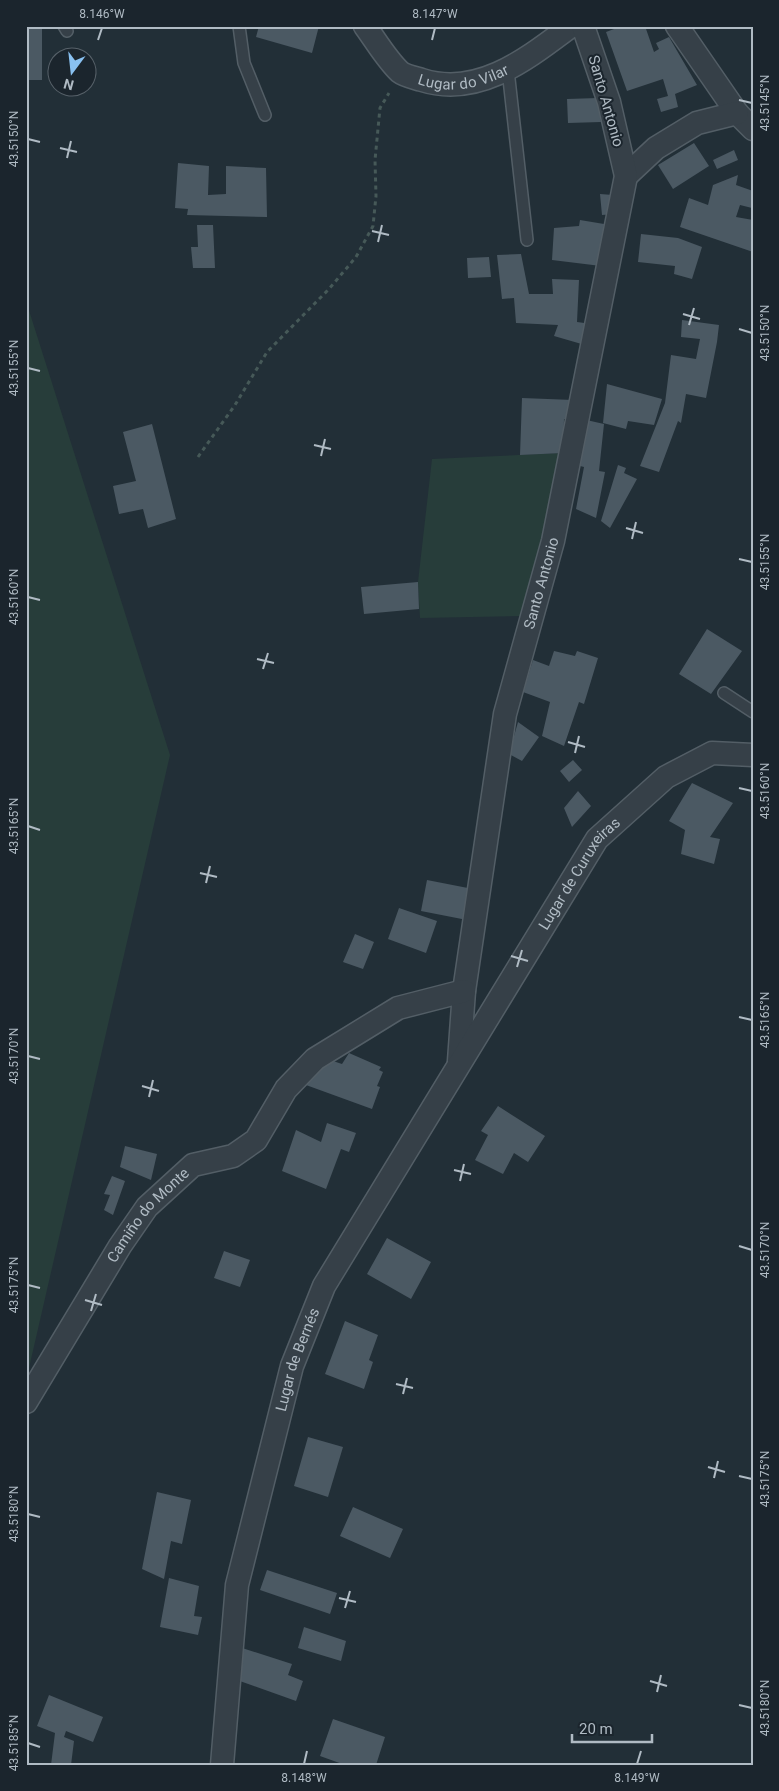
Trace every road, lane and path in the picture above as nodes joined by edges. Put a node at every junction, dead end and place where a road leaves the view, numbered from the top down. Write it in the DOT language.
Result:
graph roads {
  1 [pos="239,26"];
  2 [pos="365,26"];
  3 [pos="571,26"];
  4 [pos="583,26"];
  5 [pos="677,26"];
  6 [pos="508,70"];
  7 [pos="401,73"];
  8 [pos="737,113"];
  9 [pos="265,115"];
  10 [pos="753,129"];
  11 [pos="626,176"];
  12 [pos="527,240"];
  13 [pos="198,457"];
  14 [pos="724,693"];
  15 [pos="753,712"];
  16 [pos="753,755"];
  17 [pos="464,990"];
  18 [pos="459,1065"];
  19 [pos="26,1402"];
  20 [pos="222,1765"];
  1 -- 9 [label="lane"];
  2 -- 7 [label="street, Lugar do Vilar"];
  3 -- 6 [label="street, Lugar do Vilar"];
  4 -- 11 [label="street, Santo Antonio"];
  5 -- 8 [label="street"];
  6 -- 7 [label="street, Lugar do Vilar"];
  6 -- 12 [label="lane"];
  7 -- 13 [label="path"];
  8 -- 10 [label="street"];
  8 -- 11 [label="street, Santo Antonio"];
  11 -- 17 [label="street, Santo Antonio"];
  14 -- 15 [label="lane"];
  16 -- 18 [label="street, Lugar de Curuxeiras"];
  17 -- 18 [label="street, Lugar de Bernés"];
  17 -- 19 [label="street, Camiño do Monte"];
  18 -- 20 [label="street, Lugar de Bernés"];
}
